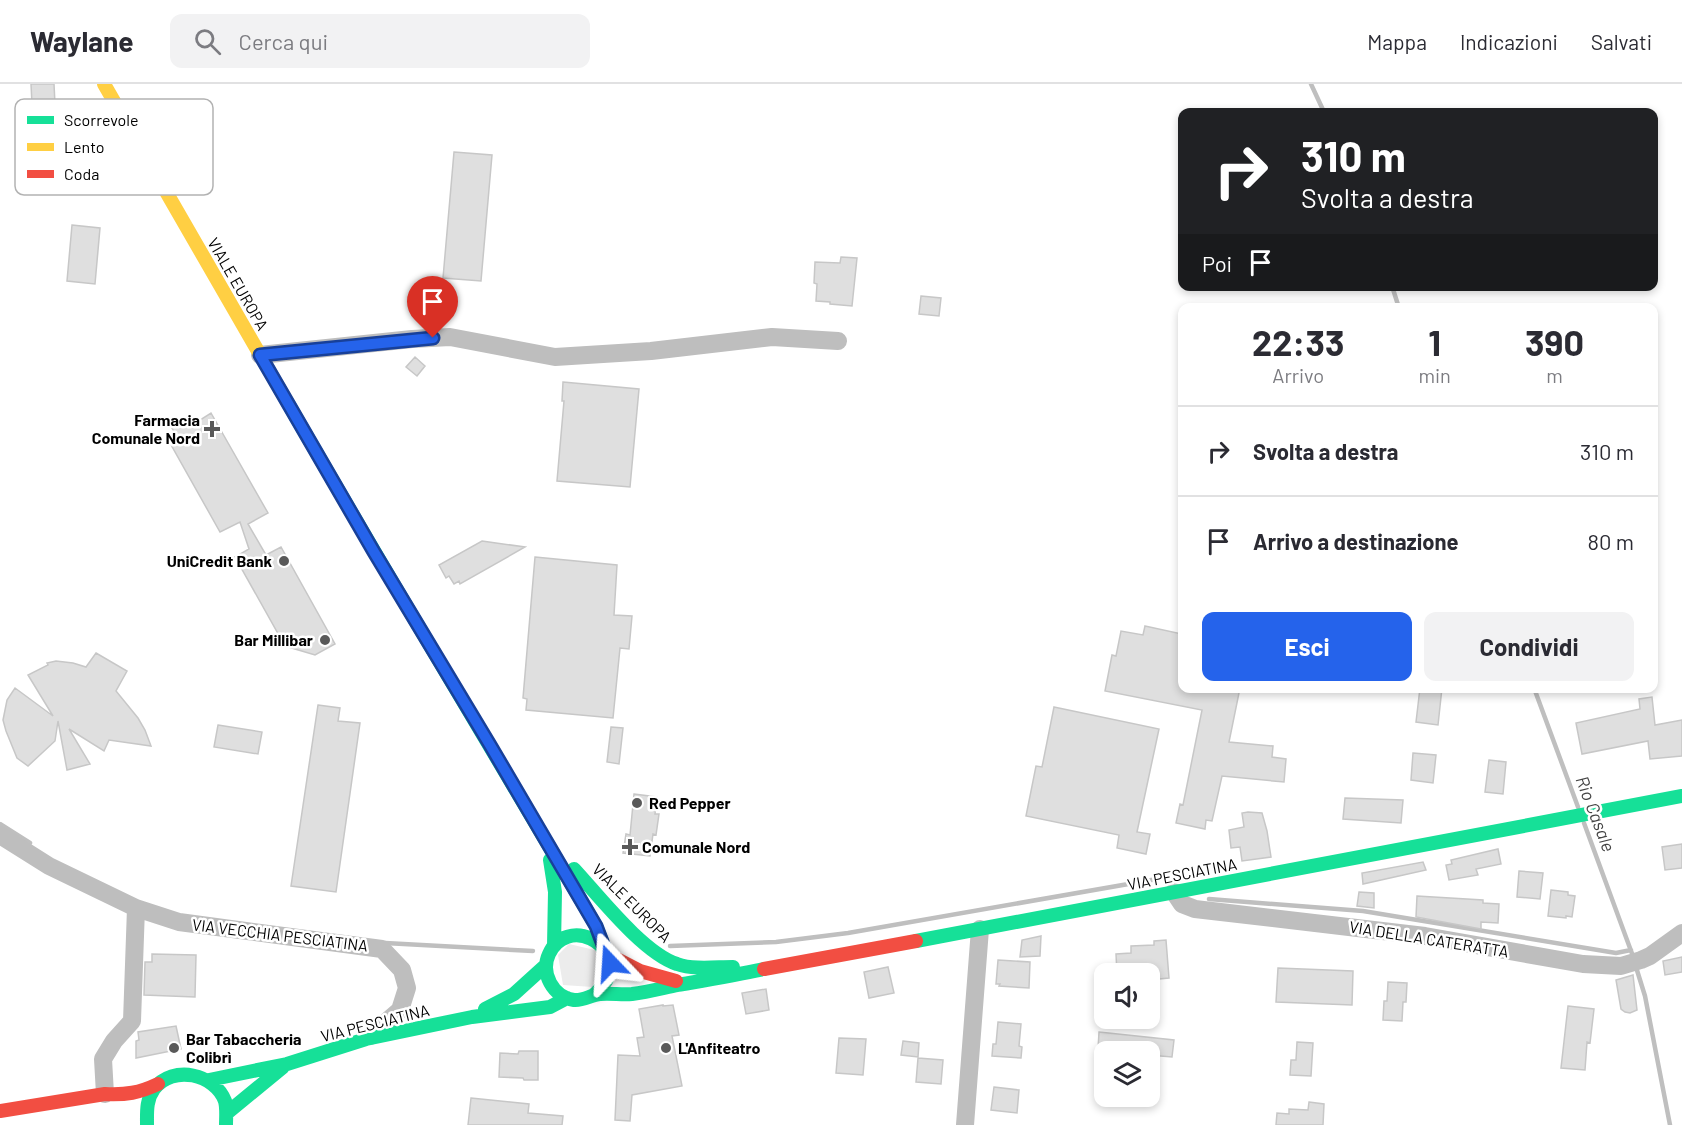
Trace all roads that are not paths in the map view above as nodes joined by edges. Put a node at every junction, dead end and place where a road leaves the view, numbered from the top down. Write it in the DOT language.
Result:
graph roads {
  1 [pos="104,84"];
  2 [pos="113,99"];
  3 [pos="168,195"];
  4 [pos="838,341"];
  5 [pos="260,355"];
  6 [pos="1682,796"];
  7 [pos="0,835"];
  8 [pos="545,842"];
  9 [pos="1174,892"];
  10 [pos="136,908"];
  11 [pos="980,929"];
  12 [pos="1682,933"];
  13 [pos="554,946"];
  14 [pos="607,954"];
  15 [pos="546,965"];
  16 [pos="777,967"];
  17 [pos="687,983"];
  18 [pos="594,995"];
  19 [pos="567,998"];
  20 [pos="472,1017"];
  21 [pos="366,1039"];
  22 [pos="287,1064"];
  23 [pos="209,1080"];
  24 [pos="158,1084"];
  25 [pos="106,1102"];
  26 [pos="0,1111"];
  27 [pos="227,1119"];
  28 [pos="141,1124"];
  29 [pos="965,1125"];
  1 -- 2 [label="main road, VIALE EUROPA"];
  3 -- 5 [label="main road, VIALE EUROPA"];
  4 -- 5 [label="street"];
  5 -- 8 [label="main road, VIALE EUROPA"];
  6 -- 9 [label="main road, VIA PESCIATINA"];
  7 -- 10 [label="street, VIA VECCHIA PESCIATINA"];
  8 -- 13 [label="main road, VIALE EUROPA"];
  8 -- 14 [label="main road, VIALE EUROPA"];
  8 -- 16 [label="main road, VIALE EUROPA"];
  9 -- 11 [label="main road, VIA PESCIATINA"];
  9 -- 12 [label="street, VIA DELLA CATERATTA"];
  10 -- 21 [label="street, VIA VECCHIA PESCIATINA"];
  10 -- 25 [label="street"];
  11 -- 16 [label="main road, VIA PESCIATINA"];
  11 -- 29 [label="street"];
  13 -- 14 [label="main road, VIA PESCIATINA"];
  13 -- 15 [label="main road, VIA PESCIATINA"];
  14 -- 17 [label="main road, VIA PESCIATINA"];
  14 -- 18 [label="main road"];
  15 -- 19 [label="main road"];
  15 -- 20 [label="main road, VIA PESCIATINA"];
  16 -- 17 [label="main road, VIA PESCIATINA"];
  17 -- 18 [label="main road, VIA PESCIATINA"];
  18 -- 19 [label="main road, VIA PESCIATINA"];
  19 -- 20 [label="main road, VIA PESCIATINA"];
  20 -- 21 [label="main road, VIA PESCIATINA"];
  21 -- 22 [label="main road, VIA PESCIATINA"];
  22 -- 23 [label="main road, VIA PESCIATINA"];
  22 -- 27 [label="main road, VIA PESCIATINA"];
  23 -- 24 [label="main road, VIA PESCIATINA"];
  23 -- 27 [label="main road, VIA PESCIATINA"];
  24 -- 25 [label="main road, VIA PESCIATINA"];
  24 -- 28 [label="main road"];
  25 -- 26 [label="main road, VIA PESCIATINA"];
}
